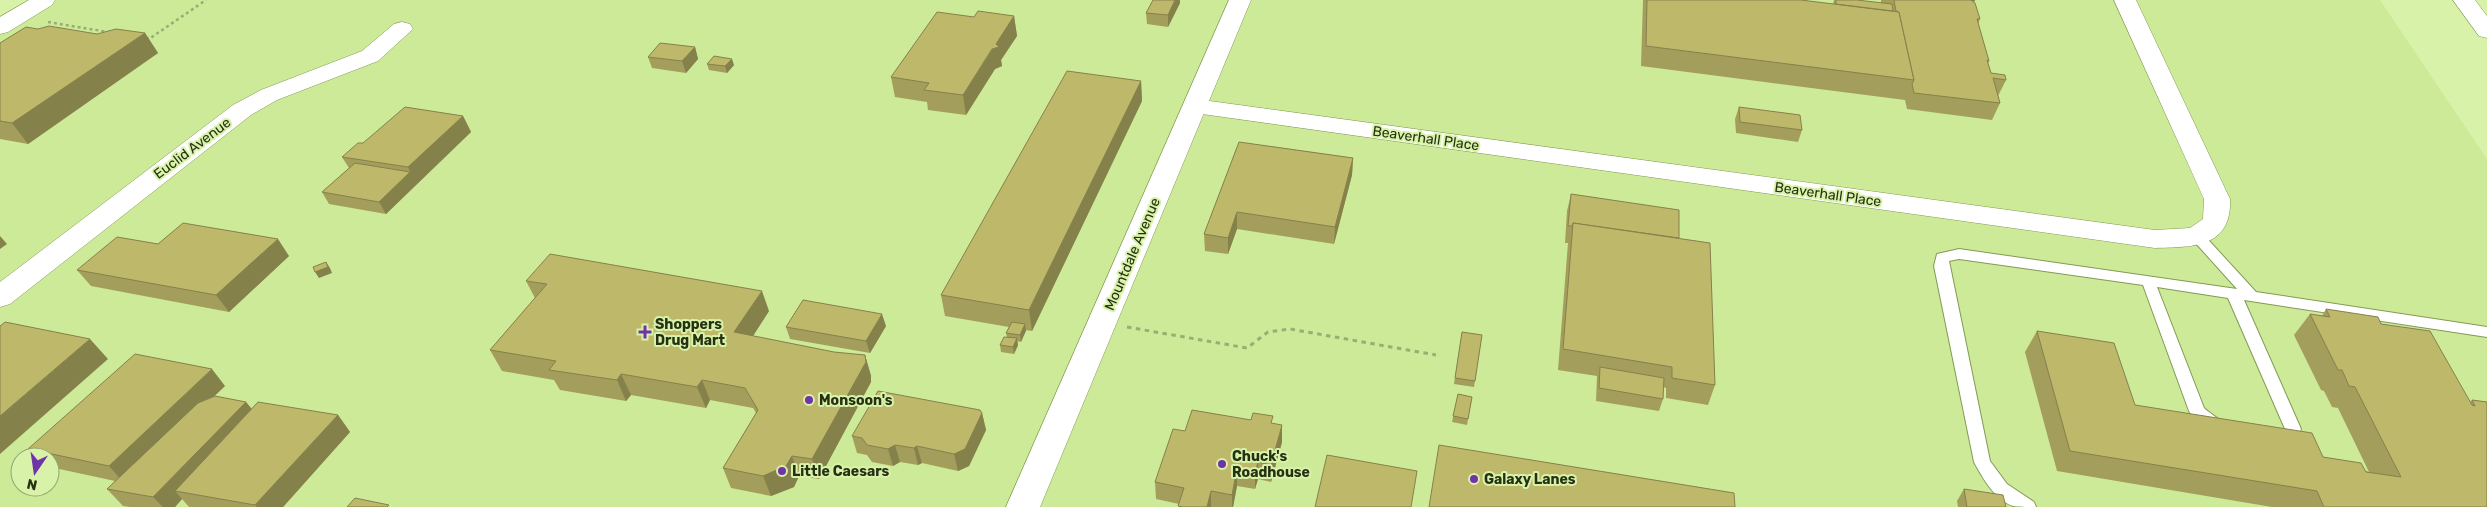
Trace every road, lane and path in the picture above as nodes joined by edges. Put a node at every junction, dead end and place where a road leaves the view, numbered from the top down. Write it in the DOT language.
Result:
graph roads {
  1 [pos="44,0"];
  2 [pos="206,0"];
  3 [pos="1240,0"];
  4 [pos="2125,0"];
  5 [pos="2464,0"];
  6 [pos="48,22"];
  7 [pos="0,27"];
  8 [pos="402,29"];
  9 [pos="2487,31"];
  10 [pos="113,32"];
  11 [pos="140,37"];
  12 [pos="1195,106"];
  13 [pos="2198,236"];
  14 [pos="2148,281"];
  15 [pos="2234,294"];
  16 [pos="2252,296"];
  17 [pos="0,297"];
  18 [pos="1102,323"];
  19 [pos="2487,332"];
  20 [pos="1436,355"];
  21 [pos="2228,432"];
  22 [pos="2263,437"];
  23 [pos="1023,507"];
  24 [pos="2028,507"];
  1 -- 7 [label="main road"];
  2 -- 11 [label="path"];
  3 -- 12 [label="main road, Mountdale Avenue"];
  4 -- 13 [label="main road"];
  5 -- 9 [label="main road"];
  6 -- 10 [label="path"];
  8 -- 17 [label="main road, Euclid Avenue"];
  12 -- 13 [label="main road, Beaverhall Place"];
  12 -- 18 [label="main road, Mountdale Avenue"];
  13 -- 16 [label="lane"];
  14 -- 15 [label="lane"];
  14 -- 21 [label="lane"];
  14 -- 24 [label="lane"];
  15 -- 16 [label="lane"];
  15 -- 22 [label="lane"];
  16 -- 19 [label="lane"];
  18 -- 20 [label="path"];
  18 -- 23 [label="main road, Mountdale Avenue"];
}
